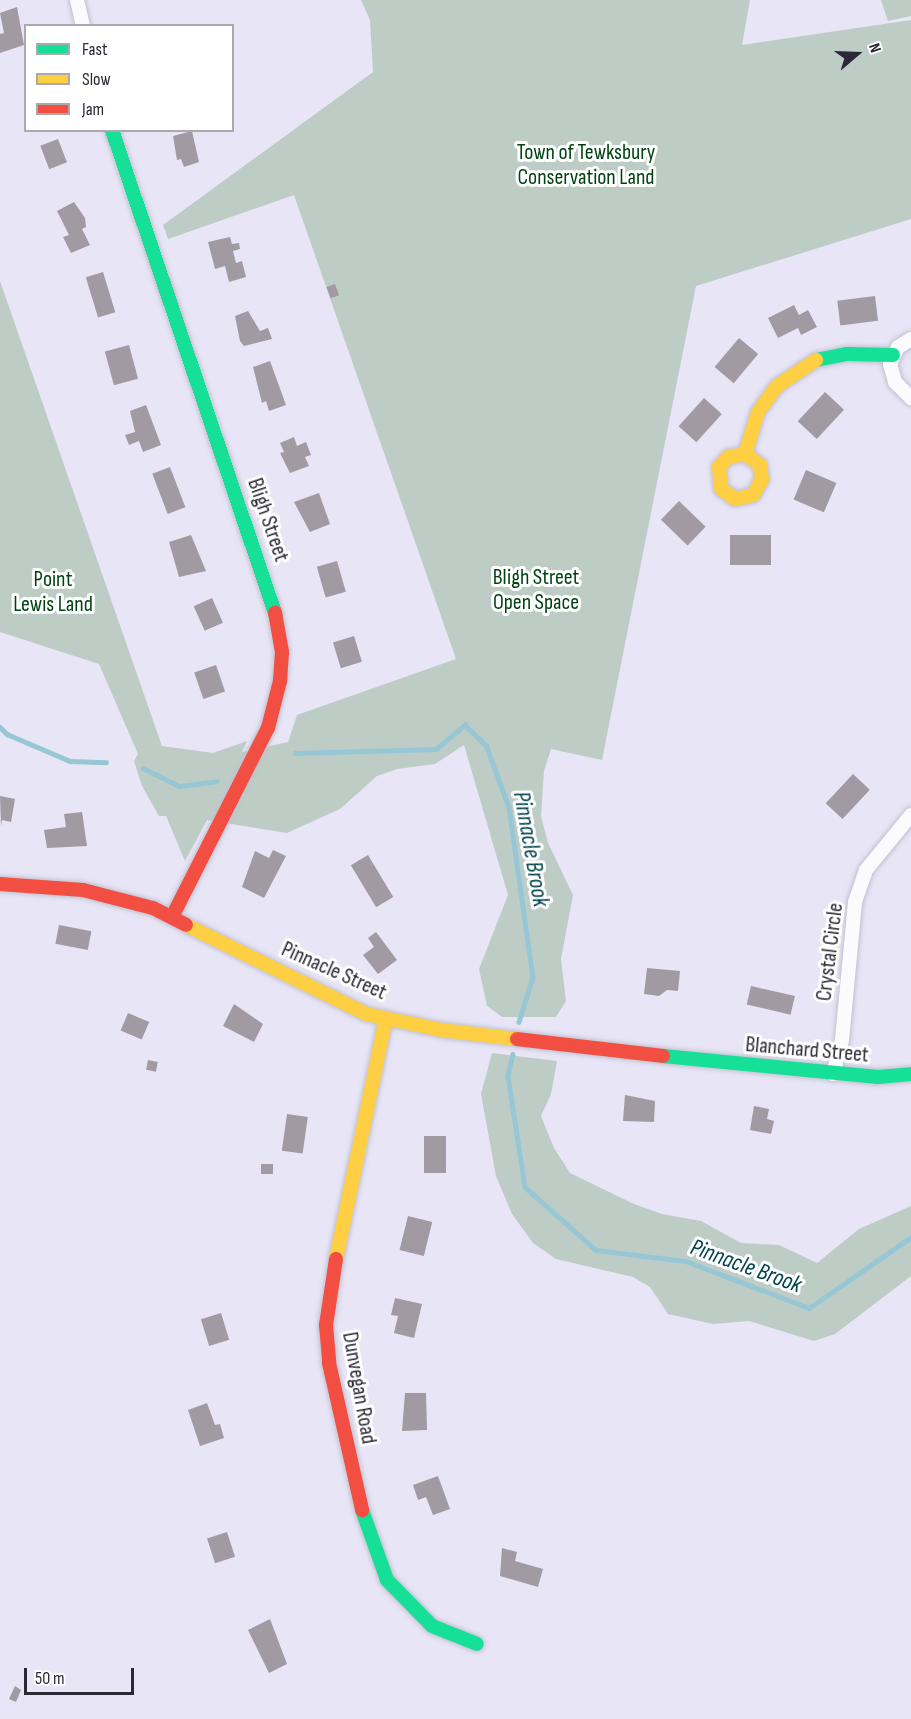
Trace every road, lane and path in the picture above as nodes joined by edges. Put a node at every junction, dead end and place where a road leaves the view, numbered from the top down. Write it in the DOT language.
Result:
graph roads {
  1 [pos="77,0"];
  2 [pos="83,24"];
  3 [pos="113,132"];
  4 [pos="911,339"];
  5 [pos="893,355"];
  6 [pos="911,398"];
  7 [pos="745,454"];
  8 [pos="911,815"];
  9 [pos="0,884"];
  10 [pos="172,916"];
  11 [pos="387,1018"];
  12 [pos="700,1060"];
  13 [pos="833,1074"];
  14 [pos="911,1074"];
  15 [pos="477,1644"];
  1 -- 2 [label="street"];
  3 -- 10 [label="street, Bligh Street"];
  4 -- 5 [label="street"];
  5 -- 6 [label="street"];
  5 -- 7 [label="street"];
  8 -- 13 [label="street, Crystal Circle"];
  9 -- 10 [label="street, Pinnacle Street"];
  10 -- 11 [label="street, Pinnacle Street"];
  11 -- 12 [label="street, Pinnacle Street"];
  11 -- 15 [label="street, Dunvegan Road"];
  12 -- 13 [label="street, Blanchard Street"];
  13 -- 14 [label="street, Blanchard Street"];
}
